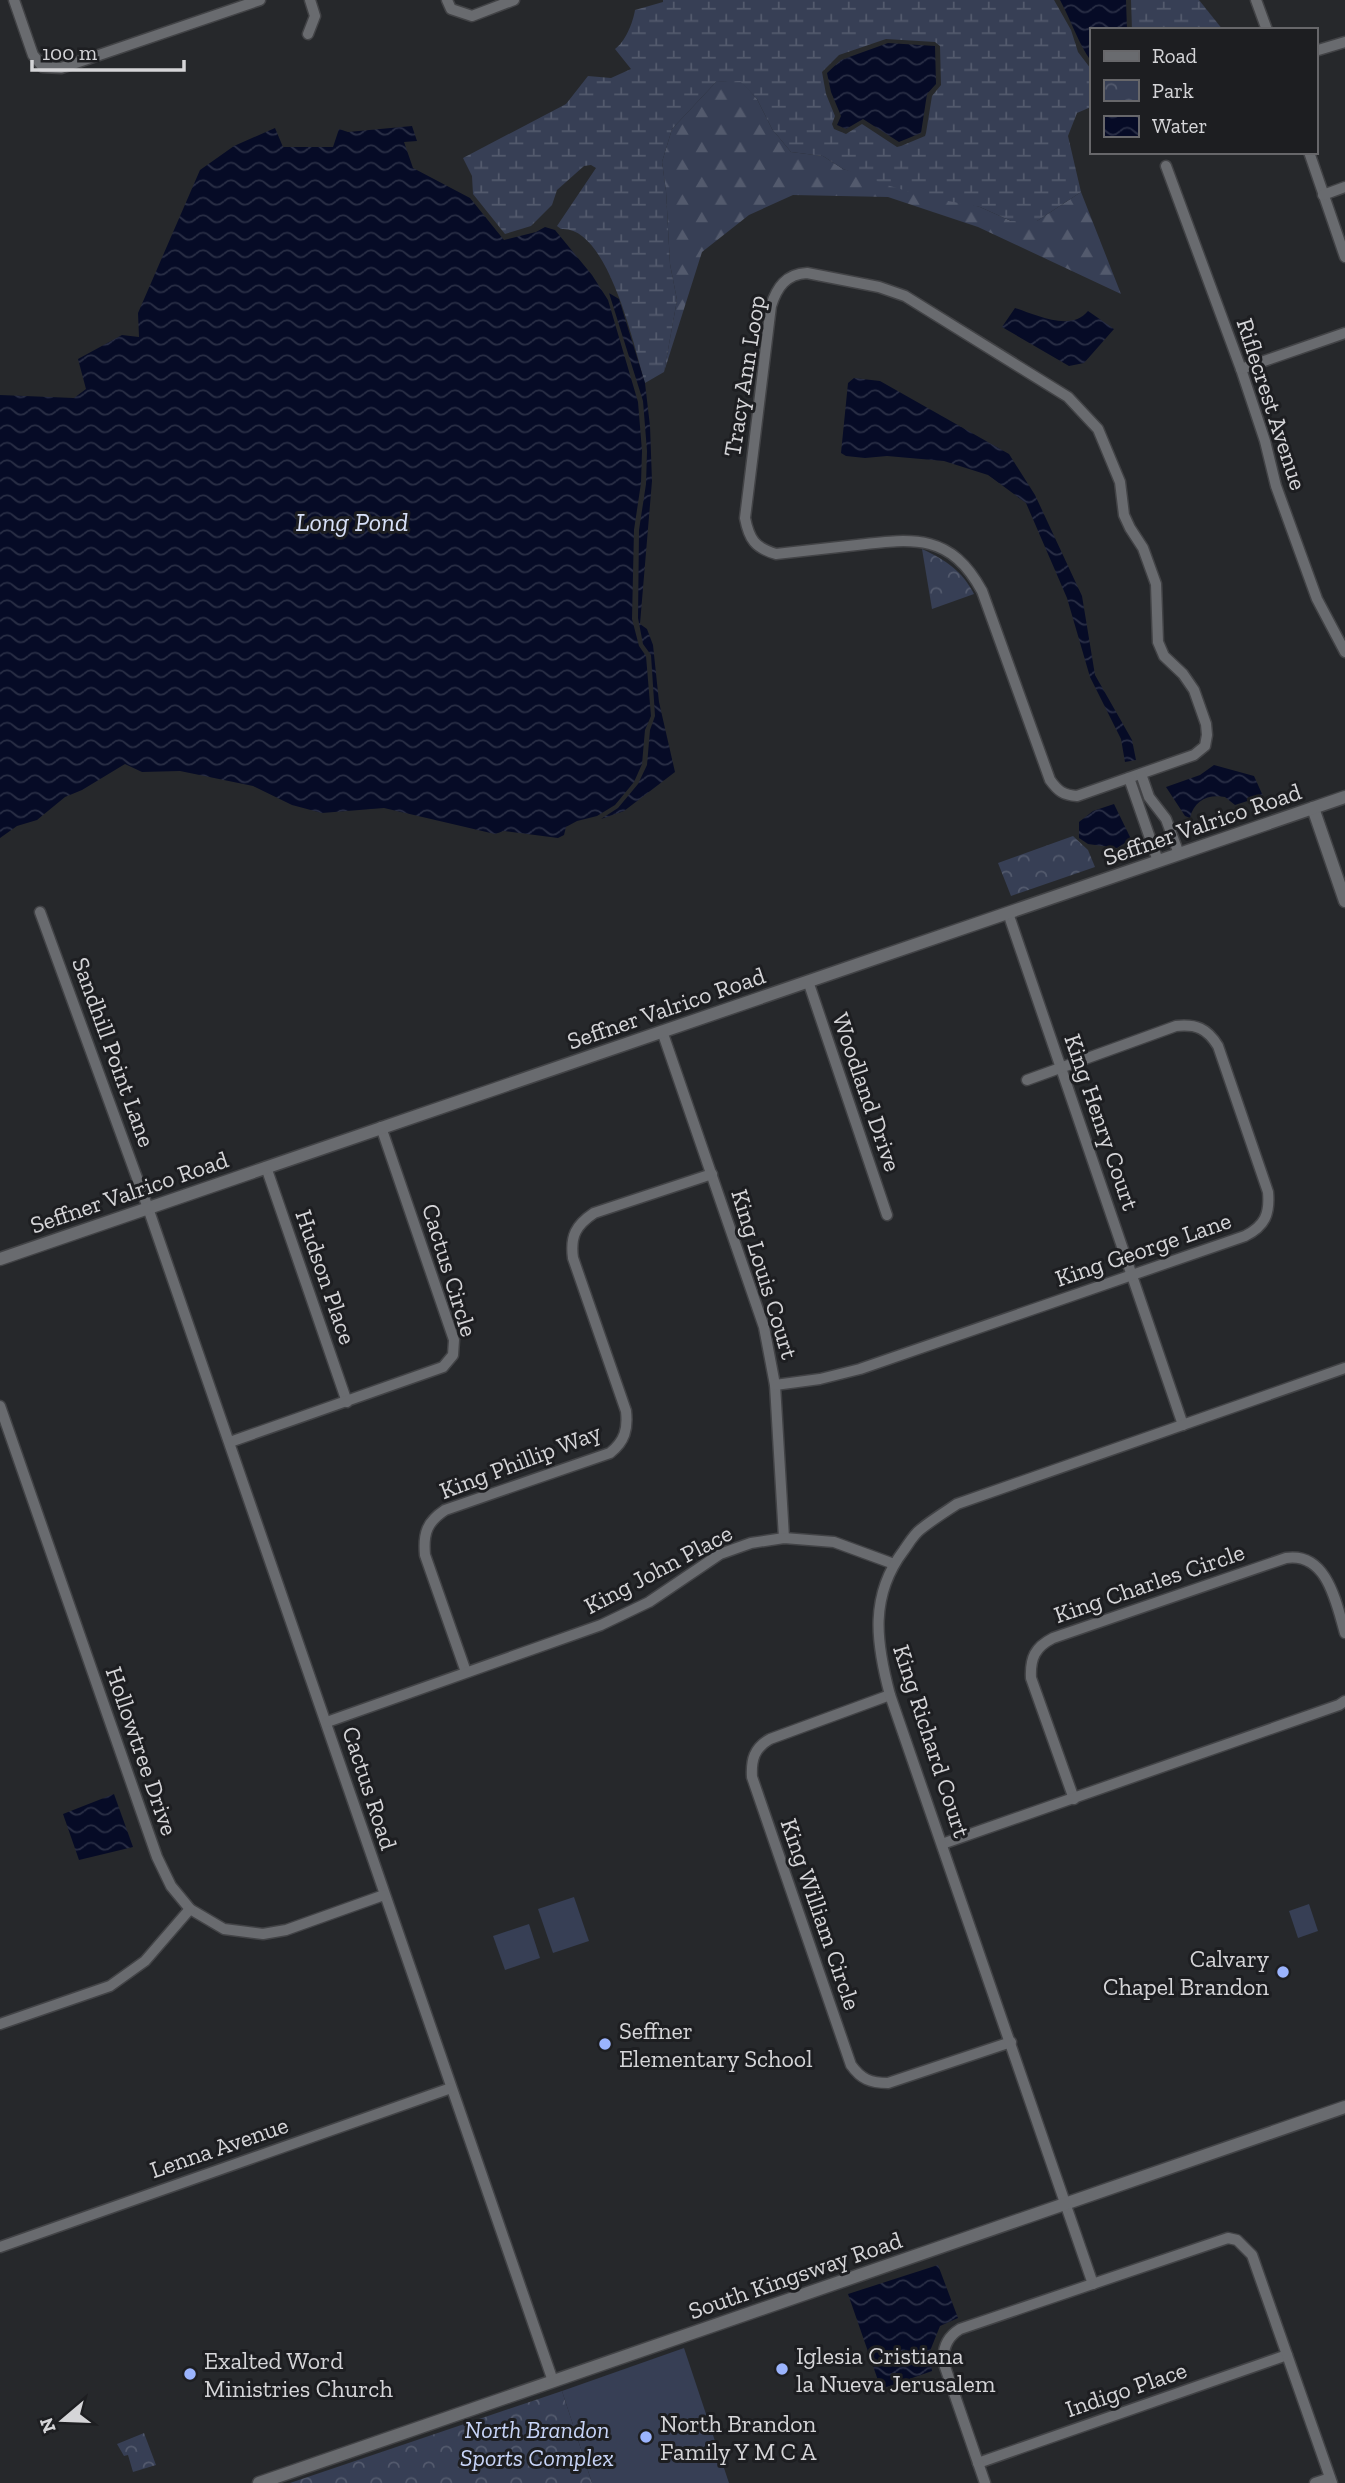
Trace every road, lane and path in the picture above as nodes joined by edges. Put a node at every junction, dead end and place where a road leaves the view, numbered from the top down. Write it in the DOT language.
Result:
graph roads {
  1 [pos="14,0"];
  2 [pos="260,0"];
  3 [pos="310,0"];
  4 [pos="447,0"];
  5 [pos="514,0"];
  6 [pos="1256,0"];
  7 [pos="1266,28"];
  8 [pos="308,34"];
  9 [pos="1345,42"];
  10 [pos="1317,50"];
  11 [pos="1310,154"];
  12 [pos="1166,166"];
  13 [pos="1345,187"];
  14 [pos="1323,195"];
  15 [pos="1345,257"];
  16 [pos="1345,333"];
  17 [pos="1241,369"];
  18 [pos="1345,652"];
  19 [pos="1135,776"];
  20 [pos="1345,797"];
  21 [pos="1312,808"];
  22 [pos="1163,815"];
  23 [pos="1144,822"];
  24 [pos="1179,854"];
  25 [pos="1158,861"];
  26 [pos="1345,901"];
  27 [pos="40,912"];
  28 [pos="1008,913"];
  29 [pos="808,981"];
  30 [pos="662,1031"];
  31 [pos="1061,1067"];
  32 [pos="1027,1080"];
  33 [pos="381,1127"];
  34 [pos="266,1167"];
  35 [pos="712,1174"];
  36 [pos="148,1208"];
  37 [pos="887,1215"];
  38 [pos="0,1259"];
  39 [pos="1132,1276"];
  40 [pos="1345,1368"];
  41 [pos="775,1385"];
  42 [pos="347,1402"];
  43 [pos="0,1406"];
  44 [pos="1183,1425"];
  45 [pos="230,1442"];
  46 [pos="784,1538"];
  47 [pos="894,1563"];
  48 [pos="1344,1629"];
  49 [pos="466,1672"];
  50 [pos="890,1695"];
  51 [pos="1345,1701"];
  52 [pos="327,1722"];
  53 [pos="1073,1799"];
  54 [pos="942,1844"];
  55 [pos="384,1895"];
  56 [pos="190,1909"];
  57 [pos="0,2024"];
  58 [pos="1011,2042"];
  59 [pos="451,2088"];
  60 [pos="1345,2107"];
  61 [pos="1066,2203"];
  62 [pos="0,2247"];
  63 [pos="1093,2284"];
  64 [pos="1287,2355"];
  65 [pos="553,2381"];
  66 [pos="978,2463"];
  67 [pos="1331,2481"];
  68 [pos="259,2483"];
  69 [pos="985,2483"];
  70 [pos="1315,2483"];
  1 -- 2 [label="street"];
  3 -- 8 [label="street"];
  4 -- 5 [label="street"];
  6 -- 7 [label="street"];
  9 -- 10 [label="street"];
  11 -- 14 [label="street"];
  12 -- 17 [label="street, Riflecrest Avenue"];
  13 -- 14 [label="street"];
  14 -- 15 [label="street"];
  16 -- 17 [label="street"];
  17 -- 18 [label="street, Riflecrest Avenue"];
  19 -- 19 [label="street, Tracy Ann Loop"];
  19 -- 22 [label="street"];
  19 -- 23 [label="street"];
  20 -- 21 [label="street, Seffner Valrico Road"];
  21 -- 24 [label="street, Seffner Valrico Road"];
  21 -- 26 [label="street"];
  22 -- 23 [label="street"];
  22 -- 24 [label="street"];
  23 -- 25 [label="street"];
  24 -- 25 [label="street, Seffner Valrico Road"];
  25 -- 28 [label="street, Seffner Valrico Road"];
  27 -- 36 [label="street, Sandhill Point Lane"];
  28 -- 29 [label="street, Seffner Valrico Road"];
  28 -- 31 [label="street, King Henry Court"];
  29 -- 30 [label="street, Seffner Valrico Road"];
  29 -- 37 [label="street, Woodland Drive"];
  30 -- 33 [label="street, Seffner Valrico Road"];
  30 -- 35 [label="street, King Louis Court"];
  31 -- 32 [label="street, King George Lane"];
  31 -- 39 [label="street, King Henry Court"];
  31 -- 39 [label="street, King George Lane"];
  33 -- 34 [label="street, Seffner Valrico Road"];
  33 -- 42 [label="street, Cactus Circle"];
  34 -- 36 [label="street, Seffner Valrico Road"];
  34 -- 42 [label="street, Hudson Place"];
  35 -- 41 [label="street, King Louis Court"];
  35 -- 49 [label="street, King Phillip Way"];
  36 -- 38 [label="street, Seffner Valrico Road"];
  36 -- 45 [label="street, Cactus Road"];
  39 -- 41 [label="street, King George Lane"];
  39 -- 44 [label="street, King Henry Court"];
  40 -- 44 [label="street, King Richard Court"];
  41 -- 46 [label="street, King Louis Court"];
  42 -- 45 [label="street, Cactus Circle"];
  43 -- 56 [label="street, Hollowtree Drive"];
  44 -- 47 [label="street, King Richard Court"];
  45 -- 52 [label="street, Cactus Road"];
  46 -- 47 [label="street, King John Place"];
  46 -- 49 [label="street, King John Place"];
  47 -- 50 [label="street, King Richard Court"];
  48 -- 53 [label="street, King Charles Circle"];
  49 -- 52 [label="street, King John Place"];
  50 -- 54 [label="street, King Richard Court"];
  50 -- 58 [label="street, King William Circle"];
  51 -- 53 [label="street"];
  52 -- 55 [label="street, Cactus Road"];
  53 -- 54 [label="street"];
  54 -- 58 [label="street, King Richard Court"];
  55 -- 56 [label="street, Hollowtree Drive"];
  55 -- 59 [label="street, Cactus Road"];
  56 -- 57 [label="street"];
  58 -- 61 [label="street, King Richard Court"];
  59 -- 62 [label="street, Lenna Avenue"];
  59 -- 65 [label="street, Cactus Road"];
  60 -- 61 [label="street, South Kingsway Road"];
  61 -- 63 [label="street, King Richard Court"];
  61 -- 65 [label="street, South Kingsway Road"];
  63 -- 64 [label="street"];
  63 -- 66 [label="street"];
  64 -- 66 [label="street, Indigo Place"];
  64 -- 67 [label="street"];
  65 -- 68 [label="street, South Kingsway Road"];
  66 -- 69 [label="street"];
  67 -- 70 [label="street"];
}
